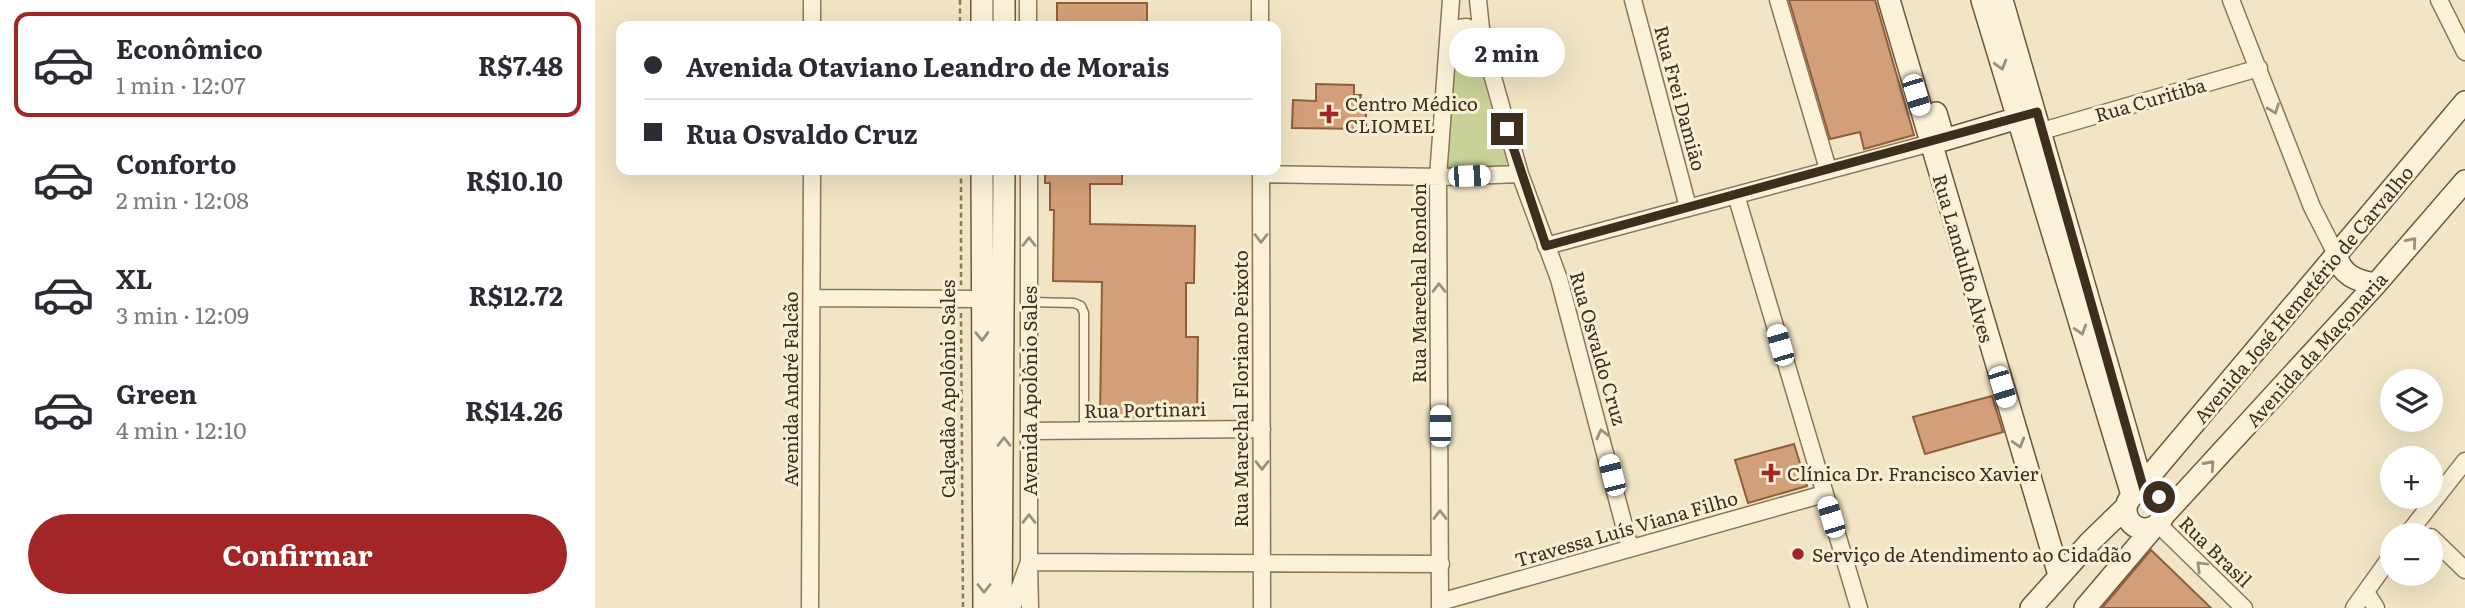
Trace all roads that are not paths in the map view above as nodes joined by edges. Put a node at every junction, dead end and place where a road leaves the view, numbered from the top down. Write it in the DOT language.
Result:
graph roads {
  1 [pos="812,0"];
  2 [pos="982,0"];
  3 [pos="1004,0"];
  4 [pos="1028,0"];
  5 [pos="1260,0"];
  6 [pos="1633,0"];
  7 [pos="1778,0"];
  8 [pos="1889,0"];
  9 [pos="1903,0"];
  10 [pos="1982,0"];
  11 [pos="2002,0"];
  12 [pos="2231,0"];
  13 [pos="2439,0"];
  14 [pos="1451,2"];
  15 [pos="1478,2"];
  16 [pos="812,21"];
  17 [pos="982,21"];
  18 [pos="1004,21"];
  19 [pos="1028,21"];
  20 [pos="1260,21"];
  21 [pos="1482,38"];
  22 [pos="1448,43"];
  23 [pos="2465,52"];
  24 [pos="2259,68"];
  25 [pos="2465,102"];
  26 [pos="2032,120"];
  27 [pos="1937,141"];
  28 [pos="1828,169"];
  29 [pos="1281,173"];
  30 [pos="1520,174"];
  31 [pos="812,175"];
  32 [pos="982,175"];
  33 [pos="1004,175"];
  34 [pos="1029,175"];
  35 [pos="1261,175"];
  36 [pos="1438,177"];
  37 [pos="2465,181"];
  38 [pos="1736,195"];
  39 [pos="1688,207"];
  40 [pos="1546,246"];
  41 [pos="2336,254"];
  42 [pos="2317,280"];
  43 [pos="2376,284"];
  44 [pos="812,298"];
  45 [pos="971,299"];
  46 [pos="1029,302"];
  47 [pos="2352,309"];
  48 [pos="1262,429"];
  49 [pos="1029,431"];
  50 [pos="1084,431"];
  51 [pos="2465,461"];
  52 [pos="1824,494"];
  53 [pos="2137,496"];
  54 [pos="2158,522"];
  55 [pos="2416,523"];
  56 [pos="1630,548"];
  57 [pos="2443,549"];
  58 [pos="1029,562"];
  59 [pos="1262,562"];
  60 [pos="1441,564"];
  61 [pos="2465,570"];
  62 [pos="2380,572"];
  63 [pos="2059,575"];
  64 [pos="2366,592"];
  65 [pos="1440,605"];
  66 [pos="810,608"];
  67 [pos="984,608"];
  68 [pos="1001,608"];
  69 [pos="1012,608"];
  70 [pos="1030,608"];
  71 [pos="1262,608"];
  72 [pos="1859,608"];
  73 [pos="2031,608"];
  74 [pos="2085,608"];
  75 [pos="2244,608"];
  76 [pos="2354,608"];
  77 [pos="2377,608"];
  1 -- 16 [label="street"];
  2 -- 17 [label="street"];
  3 -- 18 [label="street"];
  4 -- 19 [label="street"];
  5 -- 20 [label="street"];
  6 -- 39 [label="street, Rua Frei Damião"];
  7 -- 28 [label="street"];
  8 -- 27 [label="street"];
  9 -- 27 [label="street"];
  10 -- 26 [label="street, one-way"];
  11 -- 26 [label="street"];
  12 -- 24 [label="street"];
  13 -- 23 [label="street"];
  14 -- 15 [label="street"];
  14 -- 22 [label="street, Rua Marechal Rondon"];
  15 -- 21 [label="street, Rua Osvaldo Cruz"];
  21 -- 22 [label="street"];
  21 -- 30 [label="street, Rua Osvaldo Cruz"];
  22 -- 36 [label="street, Rua Marechal Rondon"];
  24 -- 26 [label="street, Rua Curitiba"];
  24 -- 41 [label="street, one-way"];
  25 -- 41 [label="street, Avenida José Hemetério de Carvalho"];
  26 -- 27 [label="street, Rua Curitiba"];
  26 -- 53 [label="street"];
  27 -- 28 [label="street, Rua Curitiba"];
  27 -- 63 [label="street, Rua Landulfo Alves, one-way"];
  28 -- 38 [label="street, Rua Curitiba"];
  29 -- 36 [label="street"];
  30 -- 36 [label="street"];
  30 -- 40 [label="street, Rua Osvaldo Cruz"];
  31 -- 44 [label="street, Avenida André Falcão"];
  32 -- 45 [label="street"];
  68 -- 33 [label="street, Avenida Apolônio Sales, one-way"];
  46 -- 34 [label="street, Avenida Apolônio Sales, one-way"];
  35 -- 48 [label="street, Rua Marechal Floriano Peixoto, one-way"];
  60 -- 36 [label="street, Rua Marechal Rondon, one-way"];
  43 -- 37 [label="street, Avenida da Maçonaria, one-way"];
  38 -- 39 [label="street, Rua Curitiba"];
  38 -- 52 [label="street"];
  39 -- 40 [label="street, Rua Curitiba"];
  56 -- 40 [label="street, Rua Osvaldo Cruz, one-way"];
  41 -- 42 [label="street, Avenida José Hemetério de Carvalho"];
  41 -- 43 [label="street"];
  42 -- 47 [label="street"];
  42 -- 53 [label="street, Avenida José Hemetério de Carvalho"];
  43 -- 47 [label="street, Avenida da Maçonaria"];
  44 -- 45 [label="street"];
  44 -- 66 [label="street, Avenida André Falcão"];
  45 -- 67 [label="street, one-way"];
  46 -- 49 [label="street, Avenida Apolônio Sales"];
  46 -- 50 [label="lane"];
  54 -- 47 [label="street, Avenida da Maçonaria, one-way"];
  48 -- 50 [label="street, Rua Portinari"];
  48 -- 59 [label="street, Rua Marechal Floriano Peixoto, one-way"];
  49 -- 50 [label="street, Rua Portinari"];
  58 -- 49 [label="street, Avenida Apolônio Sales, one-way"];
  51 -- 55 [label="street"];
  52 -- 56 [label="street, Travessa Luís Viana Filho"];
  52 -- 72 [label="street"];
  53 -- 54 [label="street"];
  53 -- 54 [label="street"];
  53 -- 63 [label="street, Avenida José Hemetério de Carvalho"];
  54 -- 74 [label="street, Avenida da Maçonaria"];
  75 -- 54 [label="street, Rua Brasil, one-way"];
  56 -- 65 [label="street, Travessa Luís Viana Filho"];
  57 -- 61 [label="street"];
  58 -- 59 [label="street"];
  58 -- 69 [label="street, Avenida Apolônio Sales"];
  58 -- 70 [label="street"];
  59 -- 60 [label="street"];
  59 -- 71 [label="street, Rua Marechal Floriano Peixoto"];
  60 -- 65 [label="street, Rua Marechal Rondon"];
  62 -- 64 [label="street"];
  63 -- 73 [label="street, Avenida José Hemetério de Carvalho"];
  64 -- 76 [label="street"];
  64 -- 77 [label="street"];
}
